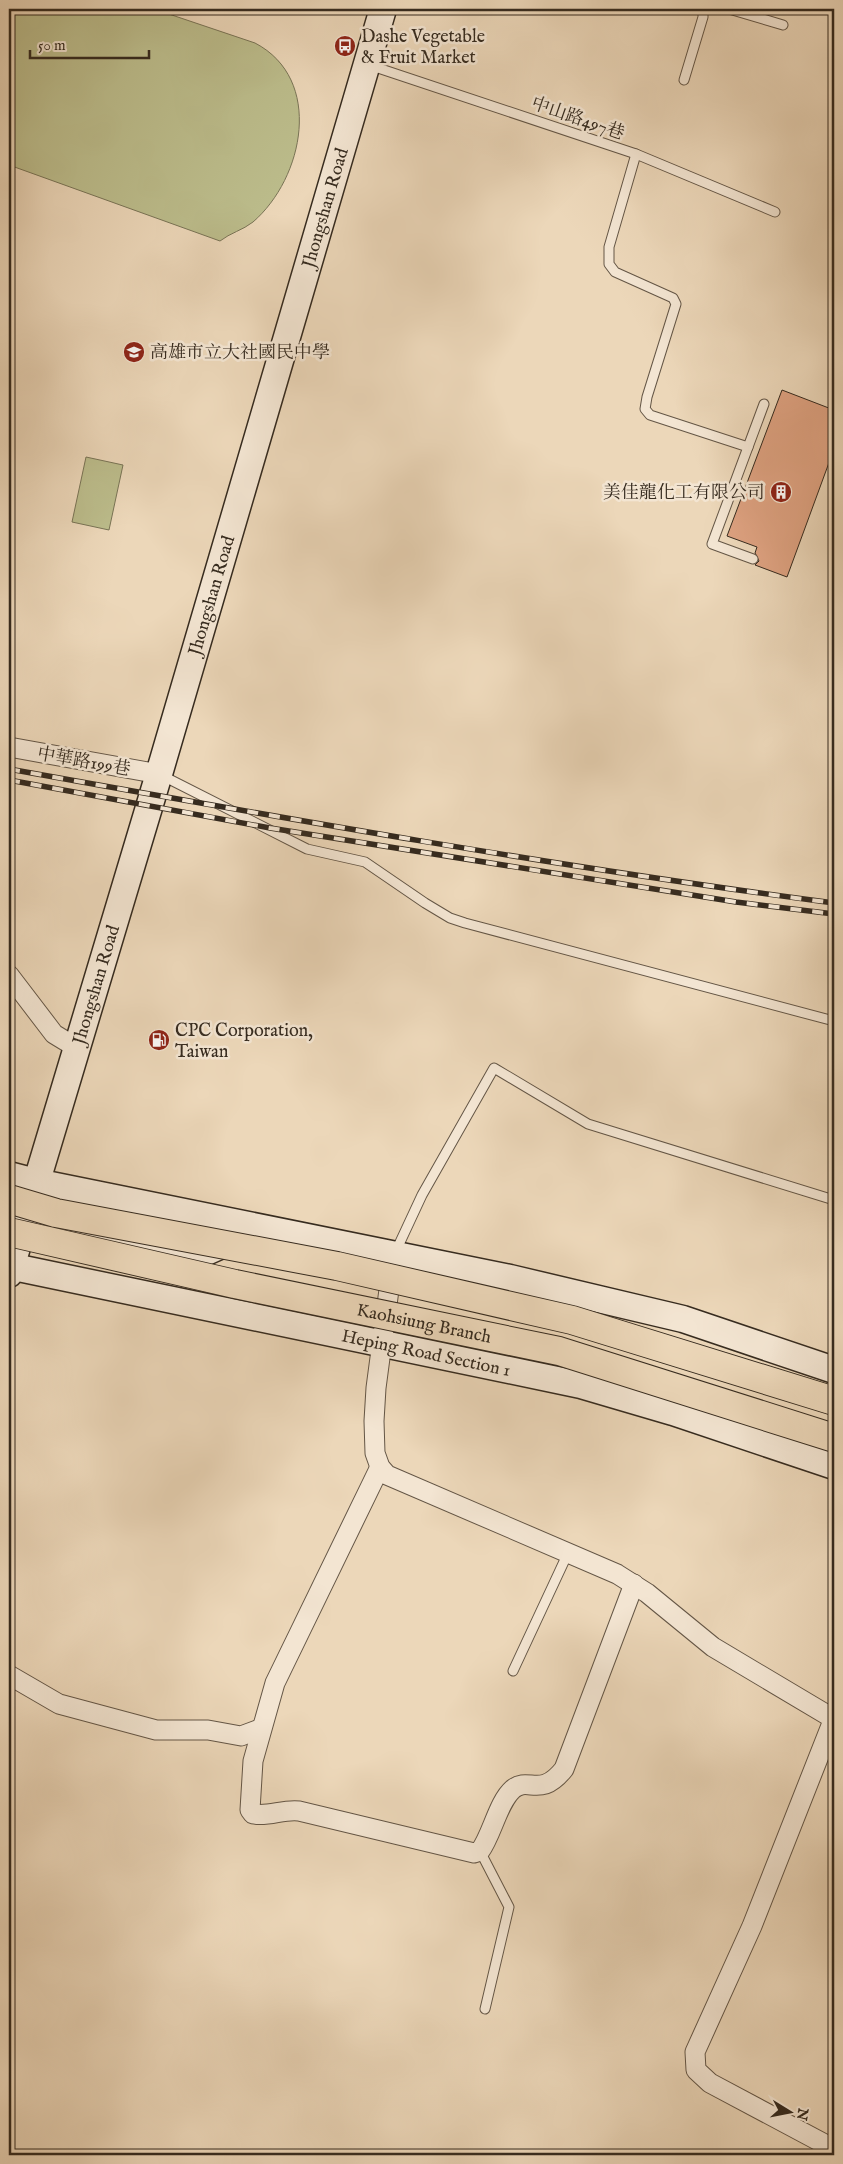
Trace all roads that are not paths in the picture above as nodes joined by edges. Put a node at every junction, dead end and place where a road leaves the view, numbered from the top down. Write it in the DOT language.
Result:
graph roads {
  1 [pos="383,9"];
  2 [pos="703,9"];
  3 [pos="729,9"];
  4 [pos="784,25"];
  5 [pos="366,64"];
  6 [pos="684,80"];
  7 [pos="636,154"];
  8 [pos="775,212"];
  9 [pos="764,404"];
  10 [pos="748,447"];
  11 [pos="753,559"];
  12 [pos="9,747"];
  13 [pos="159,774"];
  14 [pos="9,975"];
  15 [pos="834,1021"];
  16 [pos="77,1048"];
  17 [pos="9,1175"];
  18 [pos="36,1182"];
  19 [pos="9,1199"];
  20 [pos="834,1200"];
  21 [pos="14,1223"];
  22 [pos="260,1227"];
  23 [pos="394,1256"];
  24 [pos="9,1269"];
  25 [pos="382,1343"];
  26 [pos="834,1370"];
  27 [pos="834,1401"];
  28 [pos="834,1438"];
  29 [pos="834,1466"];
  30 [pos="380,1467"];
  31 [pos="568,1553"];
  32 [pos="634,1584"];
  33 [pos="513,1671"];
  34 [pos="9,1675"];
  35 [pos="834,1719"];
  36 [pos="260,1729"];
  37 [pos="480,1851"];
  38 [pos="485,2009"];
  39 [pos="834,2149"];
  1 -- 5 [label="street, Jhongshan Road"];
  2 -- 6 [label="lane"];
  3 -- 4 [label="lane"];
  5 -- 7 [label="lane, 中山路497巷"];
  5 -- 13 [label="street, Jhongshan Road"];
  7 -- 8 [label="lane, 中山路497巷"];
  7 -- 10 [label="lane"];
  9 -- 10 [label="lane"];
  10 -- 11 [label="lane"];
  12 -- 13 [label="street, 中華路199巷"];
  13 -- 15 [label="lane"];
  13 -- 16 [label="street, Jhongshan Road"];
  14 -- 16 [label="street"];
  16 -- 18 [label="street, Jhongshan Road"];
  17 -- 18 [label="street"];
  18 -- 21 [label="street, Jhongshan Road"];
  18 -- 22 [label="street"];
  19 -- 27 [label="highway, Kaohsiung Branch, bridge"];
  20 -- 23 [label="lane"];
  21 -- 22 [label="street"];
  21 -- 24 [label="street, Jhongshan Road"];
  21 -- 28 [label="highway, Kaohsiung Branch, bridge"];
  22 -- 23 [label="street"];
  23 -- 25 [label="street"];
  23 -- 26 [label="street"];
  24 -- 25 [label="street, Heping Road Section 1"];
  25 -- 29 [label="street, Heping Road Section 1"];
  25 -- 30 [label="street"];
  30 -- 31 [label="street"];
  30 -- 36 [label="street"];
  31 -- 32 [label="street"];
  31 -- 33 [label="lane"];
  32 -- 35 [label="street"];
  32 -- 37 [label="street"];
  34 -- 36 [label="street"];
  35 -- 39 [label="street"];
  36 -- 37 [label="street"];
  37 -- 38 [label="lane"];
}
